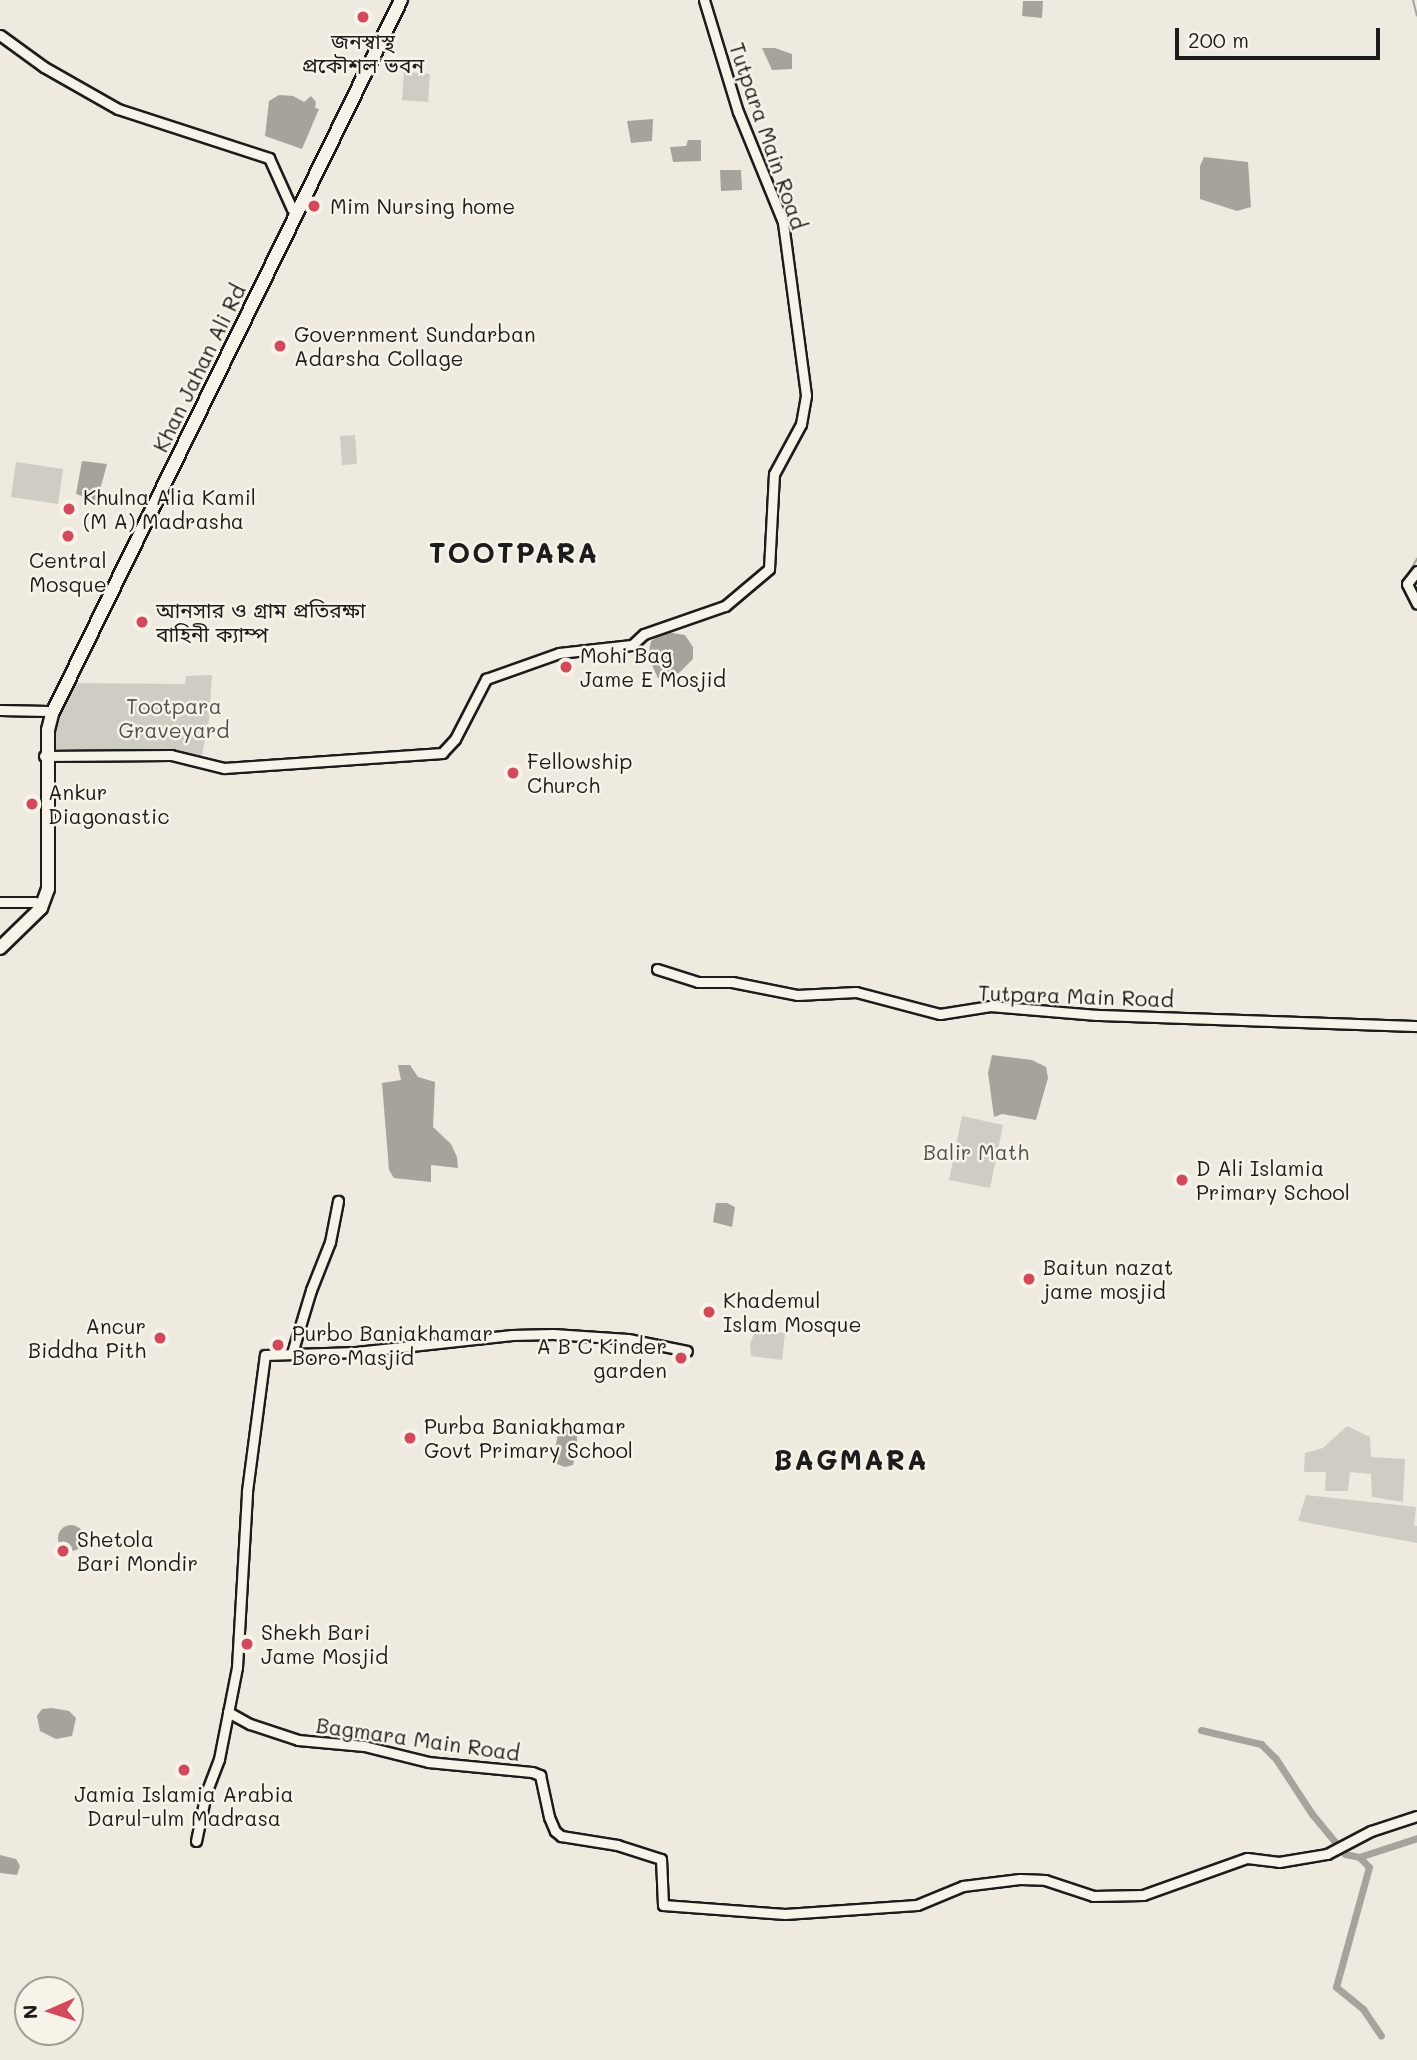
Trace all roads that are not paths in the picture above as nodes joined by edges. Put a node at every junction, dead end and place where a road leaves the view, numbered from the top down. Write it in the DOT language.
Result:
graph roads {
  1 [pos="394,0"];
  2 [pos="401,0"];
  3 [pos="704,0"];
  4 [pos="0,34"];
  5 [pos="292,209"];
  6 [pos="1417,571"];
  7 [pos="1417,604"];
  8 [pos="0,710"];
  9 [pos="48,712"];
  10 [pos="45,756"];
  11 [pos="0,902"];
  12 [pos="35,902"];
  13 [pos="0,938"];
  14 [pos="0,948"];
  15 [pos="657,969"];
  16 [pos="1417,1026"];
  17 [pos="338,1201"];
  18 [pos="687,1351"];
  19 [pos="292,1353"];
  20 [pos="228,1712"];
  21 [pos="1417,1816"];
  22 [pos="196,1841"];
  1 -- 5 [label="highway, Khan Jahan Ali Rd"];
  2 -- 10 [label="highway, Khan Jahan Ali Rd"];
  3 -- 10 [label="street, Tutpara Main Road"];
  4 -- 5 [label="street"];
  5 -- 9 [label="highway, Khan Jahan Ali Rd"];
  6 -- 7 [label="street"];
  8 -- 9 [label="street"];
  9 -- 10 [label="highway, Khan Jahan Ali Rd"];
  10 -- 12 [label="highway, Khan Jahan Ali Rd"];
  10 -- 14 [label="highway, Khan Jahan Ali Rd"];
  11 -- 12 [label="street"];
  12 -- 13 [label="highway"];
  15 -- 16 [label="street, Tutpara Main Road"];
  17 -- 19 [label="street"];
  18 -- 19 [label="street"];
  19 -- 20 [label="street"];
  20 -- 21 [label="street, Bagmara Main Road"];
  20 -- 22 [label="street"];
}
